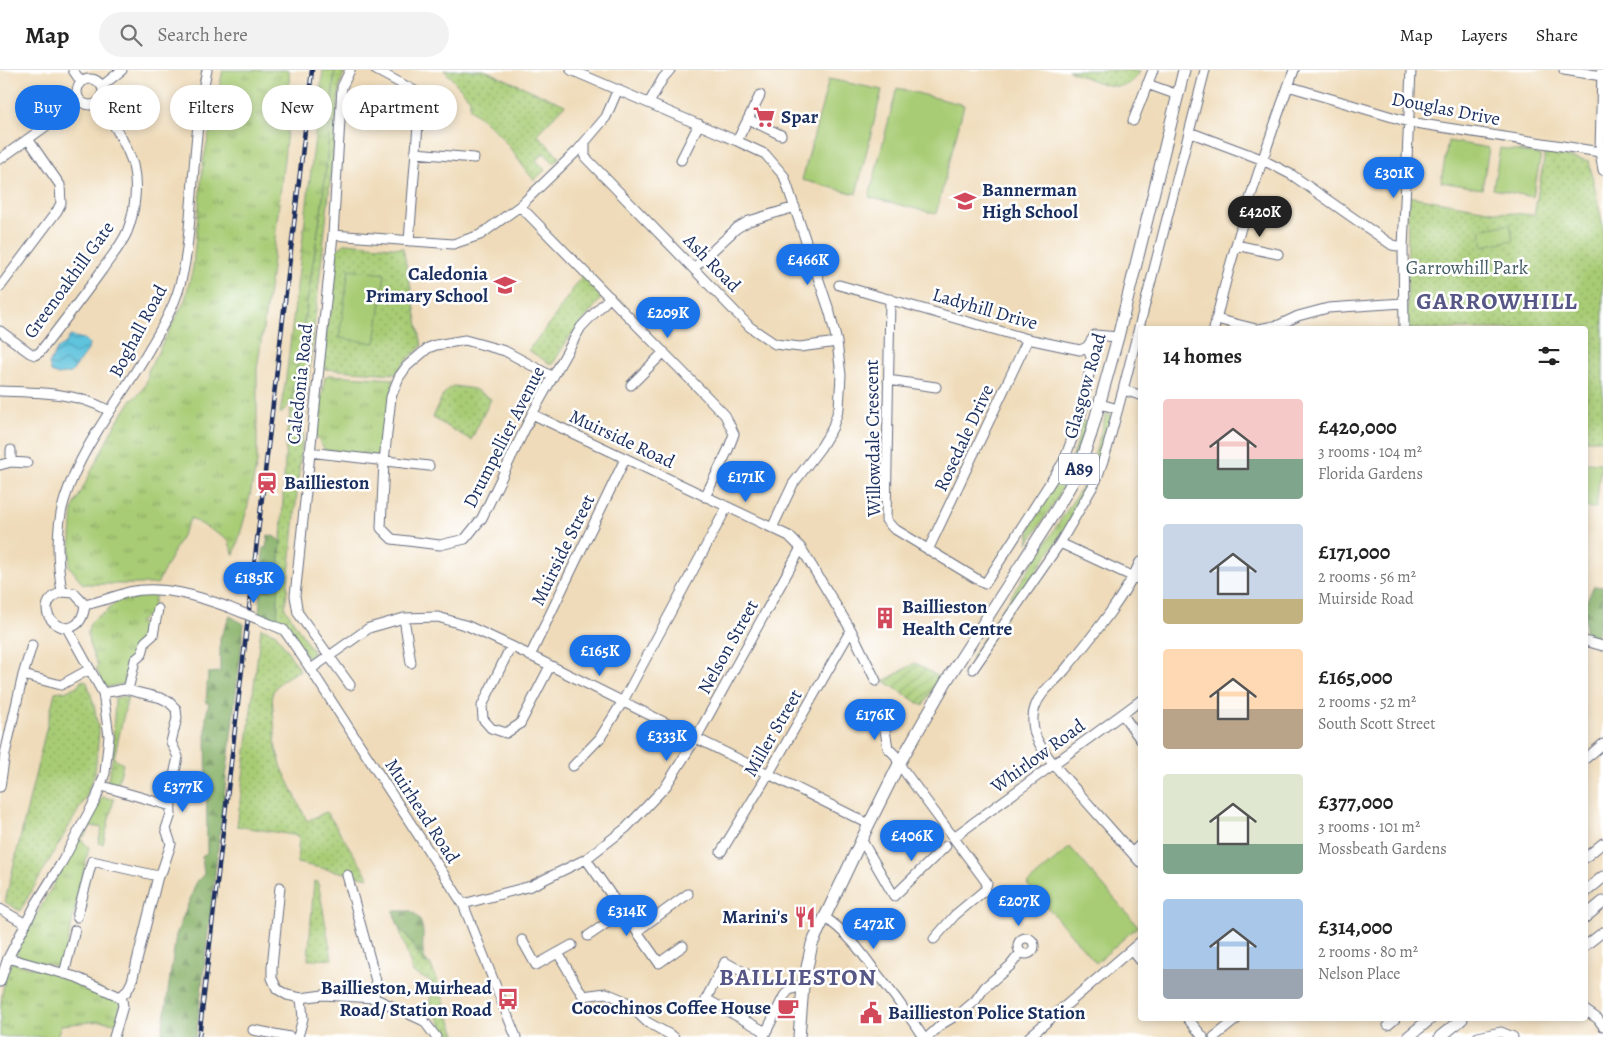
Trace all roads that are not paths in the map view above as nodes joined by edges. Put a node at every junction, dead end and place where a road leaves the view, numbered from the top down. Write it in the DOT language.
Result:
graph roads {
  1 [pos="73,70"];
  2 [pos="122,70"];
  3 [pos="207,70"];
  4 [pos="350,70"];
  5 [pos="376,70"];
  6 [pos="571,70"];
  7 [pos="670,70"];
  8 [pos="1153,70"];
  9 [pos="1184,70"];
  10 [pos="1205,70"];
  11 [pos="1294,70"];
  12 [pos="1411,70"];
  13 [pos="1564,70"];
  14 [pos="1602,73"];
  15 [pos="81,82"];
  16 [pos="1147,84"];
  17 [pos="101,85"];
  18 [pos="103,85"];
  19 [pos="1288,86"];
  20 [pos="618,89"];
  21 [pos="760,95"];
  22 [pos="1178,95"];
  23 [pos="81,102"];
  24 [pos="649,103"];
  25 [pos="90,105"];
  26 [pos="748,120"];
  27 [pos="1133,121"];
  28 [pos="1409,122"];
  29 [pos="699,124"];
  30 [pos="117,130"];
  31 [pos="1189,132"];
  32 [pos="781,135"];
  33 [pos="28,139"];
  34 [pos="738,140"];
  35 [pos="585,142"];
  36 [pos="1600,152"];
  37 [pos="416,153"];
  38 [pos="571,157"];
  39 [pos="585,157"];
  40 [pos="474,158"];
  41 [pos="0,159"];
  42 [pos="1261,159"];
  43 [pos="681,160"];
  44 [pos="1603,170"];
  45 [pos="520,206"];
  46 [pos="795,207"];
  47 [pos="333,235"];
  48 [pos="409,241"];
  49 [pos="1236,245"];
  50 [pos="1403,247"];
  51 [pos="1278,254"];
  52 [pos="694,268"];
  53 [pos="839,285"];
  54 [pos="0,287"];
  55 [pos="610,297"];
  56 [pos="890,299"];
  57 [pos="1403,303"];
  58 [pos="1215,324"];
  59 [pos="1139,326"];
  60 [pos="1232,326"];
  61 [pos="1274,326"];
  62 [pos="1404,326"];
  63 [pos="0,331"];
  64 [pos="1138,331"];
  65 [pos="1118,337"];
  66 [pos="1028,339"];
  67 [pos="837,342"];
  68 [pos="1087,347"];
  69 [pos="664,352"];
  70 [pos="1109,369"];
  71 [pos="1127,374"];
  72 [pos="553,377"];
  73 [pos="888,380"];
  74 [pos="631,385"];
  75 [pos="936,386"];
  76 [pos="1123,390"];
  77 [pos="0,391"];
  78 [pos="1138,395"];
  79 [pos="1100,404"];
  80 [pos="1118,408"];
  81 [pos="110,411"];
  82 [pos="532,414"];
  83 [pos="11,450"];
  84 [pos="309,452"];
  85 [pos="626,459"];
  86 [pos="384,461"];
  87 [pos="11,462"];
  88 [pos="28,462"];
  89 [pos="0,465"];
  90 [pos="429,466"];
  91 [pos="705,497"];
  92 [pos="727,507"];
  93 [pos="772,528"];
  94 [pos="1060,543"];
  95 [pos="801,548"];
  96 [pos="928,550"];
  97 [pos="1137,579"];
  98 [pos="62,592"];
  99 [pos="84,605"];
  100 [pos="158,609"];
  101 [pos="404,618"];
  102 [pos="66,628"];
  103 [pos="851,630"];
  104 [pos="1588,642"];
  105 [pos="32,645"];
  106 [pos="511,646"];
  107 [pos="1603,646"];
  108 [pos="328,656"];
  109 [pos="530,656"];
  110 [pos="411,664"];
  111 [pos="550,666"];
  112 [pos="90,669"];
  113 [pos="311,669"];
  114 [pos="974,669"];
  115 [pos="23,676"];
  116 [pos="876,681"];
  117 [pos="350,685"];
  118 [pos="128,690"];
  119 [pos="103,693"];
  120 [pos="623,701"];
  121 [pos="1138,703"];
  122 [pos="881,707"];
  123 [pos="1123,715"];
  124 [pos="1138,736"];
  125 [pos="696,738"];
  126 [pos="1603,744"];
  127 [pos="1588,756"];
  128 [pos="899,764"];
  129 [pos="1053,764"];
  130 [pos="573,766"];
  131 [pos="769,774"];
  132 [pos="102,786"];
  133 [pos="0,787"];
  134 [pos="171,806"];
  135 [pos="869,824"];
  136 [pos="954,837"];
  137 [pos="861,839"];
  138 [pos="1603,843"];
  139 [pos="946,846"];
  140 [pos="1138,847"];
  141 [pos="721,852"];
  142 [pos="1132,853"];
  143 [pos="1588,856"];
  144 [pos="586,859"];
  145 [pos="1138,860"];
  146 [pos="347,875"];
  147 [pos="158,876"];
  148 [pos="1603,877"];
  149 [pos="280,887"];
  150 [pos="1588,890"];
  151 [pos="688,894"];
  152 [pos="1603,902"];
  153 [pos="463,904"];
  154 [pos="0,909"];
  155 [pos="623,912"];
  156 [pos="1588,914"];
  157 [pos="77,917"];
  158 [pos="824,917"];
  159 [pos="26,924"];
  160 [pos="74,930"];
  161 [pos="637,931"];
  162 [pos="1603,932"];
  163 [pos="588,936"];
  164 [pos="934,939"];
  165 [pos="522,940"];
  166 [pos="1138,944"];
  167 [pos="1588,944"];
  168 [pos="572,945"];
  169 [pos="683,946"];
  170 [pos="1132,950"];
  171 [pos="1021,952"];
  172 [pos="558,953"];
  173 [pos="8,958"];
  174 [pos="1138,958"];
  175 [pos="64,974"];
  176 [pos="754,978"];
  177 [pos="0,982"];
  178 [pos="803,986"];
  179 [pos="120,998"];
  180 [pos="301,998"];
  181 [pos="374,998"];
  182 [pos="1588,1012"];
  183 [pos="1190,1021"];
  184 [pos="1234,1021"];
  185 [pos="1428,1021"];
  186 [pos="1460,1021"];
  187 [pos="1603,1026"];
  188 [pos="253,1030"];
  189 [pos="765,1034"];
  190 [pos="114,1037"];
  191 [pos="290,1037"];
  192 [pos="298,1037"];
  193 [pos="436,1037"];
  194 [pos="516,1037"];
  195 [pos="674,1037"];
  196 [pos="798,1037"];
  197 [pos="923,1037"];
  198 [pos="928,1037"];
  199 [pos="1030,1037"];
  200 [pos="1203,1037"];
  201 [pos="1214,1037"];
  202 [pos="1408,1037"];
  203 [pos="1440,1037"];
  204 [pos="1478,1037"];
  205 [pos="1513,1037"];
  1 -- 15 [label="street"];
  2 -- 18 [label="street"];
  3 -- 81 [label="street, Boghall Road"];
  4 -- 47 [label="street, Caledonia Road"];
  5 -- 37 [label="street"];
  6 -- 20 [label="street"];
  7 -- 24 [label="street"];
  8 -- 16 [label="street"];
  9 -- 22 [label="main road, Glasgow Road / A89"];
  10 -- 31 [label="street, Glasgow Road"];
  11 -- 19 [label="street"];
  12 -- 28 [label="street"];
  13 -- 14 [label="street"];
  14 -- 36 [label="street"];
  15 -- 17 [label="street"];
  15 -- 23 [label="street"];
  16 -- 22 [label="street"];
  16 -- 27 [label="street"];
  19 -- 28 [label="street, Douglas Drive"];
  19 -- 42 [label="street"];
  20 -- 24 [label="street"];
  20 -- 35 [label="street"];
  21 -- 26 [label="street"];
  22 -- 65 [label="main road, Glasgow Road / A89"];
  23 -- 25 [label="street"];
  23 -- 33 [label="street"];
  24 -- 29 [label="street"];
  26 -- 32 [label="street"];
  26 -- 34 [label="street"];
  28 -- 36 [label="street, Douglas Drive"];
  28 -- 50 [label="street"];
  29 -- 34 [label="street"];
  29 -- 43 [label="street"];
  30 -- 63 [label="street, Greenoakhill Gate"];
  31 -- 42 [label="street"];
  31 -- 59 [label="street, Glasgow Road"];
  33 -- 41 [label="street"];
  33 -- 54 [label="street"];
  34 -- 46 [label="street"];
  35 -- 38 [label="street"];
  35 -- 39 [label="street"];
  36 -- 44 [label="street"];
  37 -- 40 [label="street"];
  37 -- 48 [label="street"];
  38 -- 39 [label="street"];
  38 -- 45 [label="street"];
  39 -- 52 [label="street, Ash Road"];
  42 -- 49 [label="street"];
  42 -- 50 [label="street"];
  45 -- 48 [label="street"];
  45 -- 55 [label="street"];
  46 -- 52 [label="street"];
  46 -- 67 [label="street"];
  47 -- 48 [label="street"];
  47 -- 84 [label="street, Caledonia Road"];
  49 -- 51 [label="street"];
  49 -- 58 [label="street"];
  50 -- 57 [label="street"];
  52 -- 67 [label="street, Ash Road"];
  53 -- 56 [label="street, Ladyhill Drive"];
  55 -- 69 [label="street"];
  55 -- 72 [label="street, Drumpellier Avenue"];
  56 -- 66 [label="street, Ladyhill Drive"];
  56 -- 73 [label="street, Willowdale Crescent"];
  57 -- 61 [label="street"];
  57 -- 62 [label="street"];
  58 -- 60 [label="street"];
  64 -- 71 [label="street, Glasgow Road"];
  65 -- 68 [label="street"];
  65 -- 70 [label="main road, Glasgow Road / A89"];
  66 -- 68 [label="street, Ladyhill Drive"];
  66 -- 96 [label="street, Rosedale Drive"];
  67 -- 93 [label="street"];
  68 -- 96 [label="street, Willowdale Crescent"];
  69 -- 74 [label="street"];
  69 -- 91 [label="street"];
  70 -- 71 [label="street"];
  70 -- 79 [label="main road, Glasgow Road / A89"];
  71 -- 76 [label="street, Glasgow Road"];
  72 -- 82 [label="street, Drumpellier Avenue"];
  72 -- 86 [label="street, Drumpellier Avenue"];
  73 -- 75 [label="street"];
  73 -- 96 [label="street, Willowdale Crescent"];
  76 -- 78 [label="street"];
  76 -- 80 [label="street, Glasgow Road"];
  77 -- 81 [label="street"];
  79 -- 80 [label="street"];
  79 -- 128 [label="main road, Glasgow Road / A89"];
  80 -- 94 [label="street, Glasgow Road"];
  81 -- 98 [label="street, Boghall Road"];
  82 -- 85 [label="street, Muirside Road"];
  82 -- 86 [label="street, Drumpellier Avenue"];
  83 -- 87 [label="street"];
  84 -- 86 [label="street"];
  84 -- 108 [label="street, Caledonia Road"];
  85 -- 91 [label="street, Muirside Road"];
  85 -- 109 [label="street, Muirside Street"];
  86 -- 90 [label="street"];
  87 -- 88 [label="street"];
  87 -- 89 [label="street"];
  91 -- 92 [label="street, Muirside Road"];
  92 -- 93 [label="street, Muirside Road"];
  92 -- 120 [label="street"];
  93 -- 95 [label="street, Muirside Road"];
  94 -- 97 [label="street"];
  94 -- 114 [label="street, Glasgow Road"];
  95 -- 103 [label="street, Muirside Road"];
  95 -- 125 [label="street, Nelson Street"];
  97 -- 129 [label="street"];
  98 -- 99 [label="street"];
  98 -- 102 [label="street"];
  99 -- 102 [label="street"];
  99 -- 113 [label="street, Muirhead Road, bridge"];
  100 -- 118 [label="street"];
  101 -- 106 [label="street"];
  101 -- 108 [label="street"];
  101 -- 110 [label="street"];
  102 -- 112 [label="street"];
  103 -- 116 [label="street, Muirside Road"];
  103 -- 131 [label="street, Miller Street"];
  104 -- 107 [label="street"];
  105 -- 115 [label="street"];
  106 -- 109 [label="street"];
  106 -- 111 [label="street"];
  108 -- 113 [label="street"];
  108 -- 117 [label="street, Caledonia Road"];
  109 -- 111 [label="street"];
  111 -- 120 [label="street"];
  112 -- 115 [label="street"];
  112 -- 119 [label="street"];
  113 -- 153 [label="street, Muirhead Road"];
  115 -- 133 [label="street"];
  118 -- 119 [label="street"];
  118 -- 134 [label="street"];
  119 -- 132 [label="street"];
  120 -- 125 [label="street"];
  120 -- 130 [label="street"];
  121 -- 123 [label="street, Whirlow Road"];
  122 -- 128 [label="street"];
  123 -- 124 [label="street"];
  123 -- 129 [label="street, Whirlow Road"];
  125 -- 131 [label="street"];
  125 -- 144 [label="street, Nelson Street"];
  126 -- 127 [label="street"];
  128 -- 135 [label="main road, Glasgow Road / A89"];
  128 -- 136 [label="street"];
  129 -- 136 [label="street, Whirlow Road"];
  129 -- 142 [label="street"];
  131 -- 135 [label="street"];
  131 -- 141 [label="street, Miller Street"];
  132 -- 134 [label="street"];
  132 -- 159 [label="street"];
  134 -- 147 [label="street"];
  135 -- 137 [label="main road, Glasgow Road / A89"];
  136 -- 164 [label="street"];
  137 -- 139 [label="street"];
  137 -- 158 [label="main road, Glasgow Road / A89"];
  138 -- 143 [label="street"];
  140 -- 142 [label="street"];
  142 -- 145 [label="street"];
  144 -- 153 [label="street, Nelson Street"];
  144 -- 155 [label="street"];
  146 -- 181 [label="street"];
  147 -- 157 [label="street"];
  147 -- 179 [label="street"];
  148 -- 150 [label="main road"];
  149 -- 180 [label="street"];
  151 -- 161 [label="street"];
  152 -- 156 [label="main road"];
  153 -- 194 [label="street, Muirhead Road"];
  154 -- 159 [label="street"];
  155 -- 161 [label="street"];
  155 -- 163 [label="street"];
  158 -- 178 [label="main road, Glasgow Road / A89"];
  158 -- 197 [label="street"];
  159 -- 173 [label="street"];
  160 -- 175 [label="street"];
  161 -- 169 [label="street"];
  162 -- 167 [label="street"];
  165 -- 172 [label="street"];
  166 -- 170 [label="street"];
  168 -- 172 [label="street"];
  170 -- 174 [label="street"];
  170 -- 199 [label="street"];
  171 -- 198 [label="street"];
  172 -- 195 [label="street"];
  173 -- 175 [label="street"];
  173 -- 177 [label="street"];
  175 -- 179 [label="street"];
  176 -- 189 [label="street"];
  178 -- 189 [label="street"];
  178 -- 196 [label="main road, Glasgow Road / A89"];
  179 -- 190 [label="street"];
  180 -- 181 [label="street"];
  180 -- 192 [label="street"];
  181 -- 193 [label="street"];
  182 -- 187 [label="street"];
  183 -- 200 [label="street"];
  184 -- 201 [label="street"];
  185 -- 202 [label="main road"];
  186 -- 203 [label="main road"];
  188 -- 191 [label="street"];
  204 -- 205 [label="street"];
}
